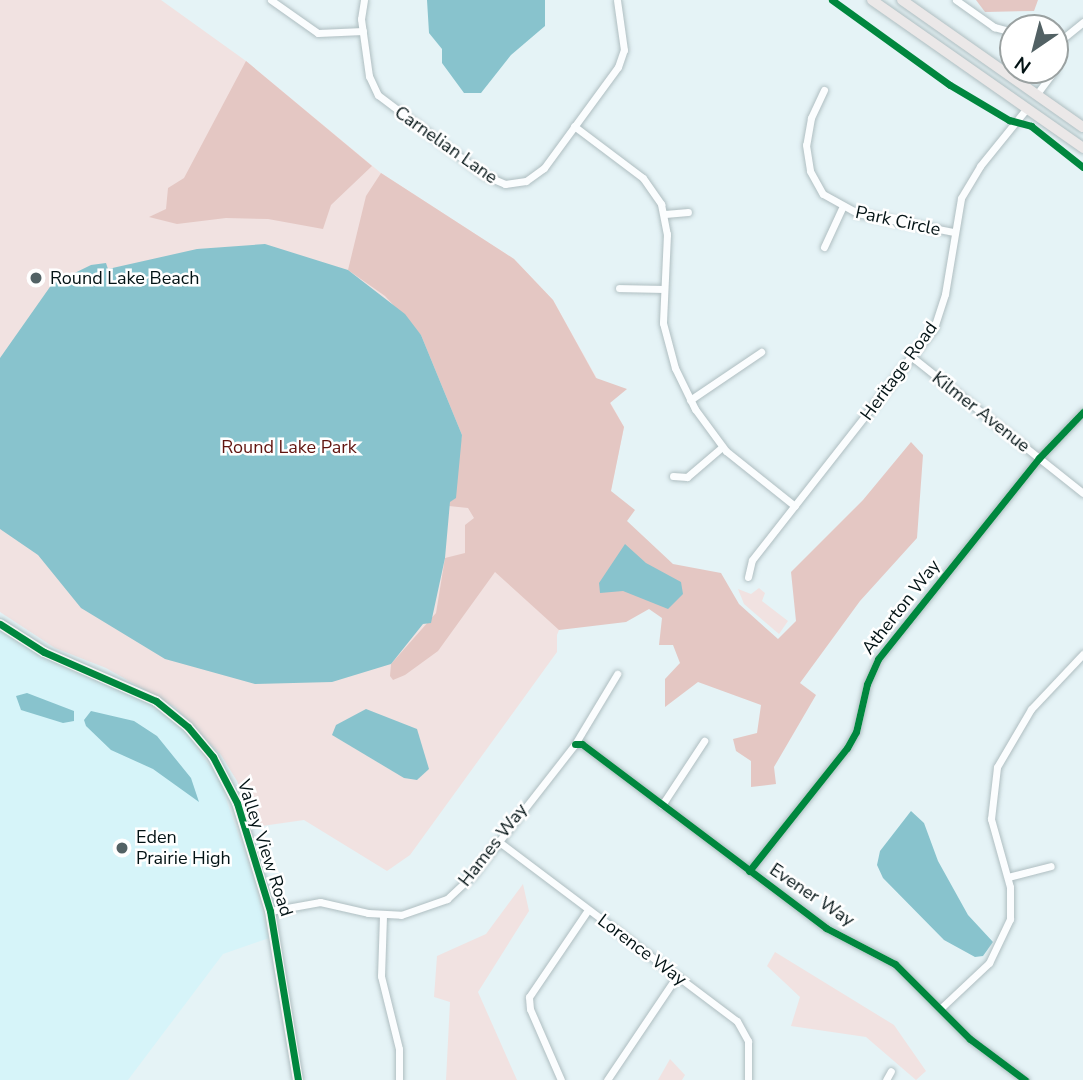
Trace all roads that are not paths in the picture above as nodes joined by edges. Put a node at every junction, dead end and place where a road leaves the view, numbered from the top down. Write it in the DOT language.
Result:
graph roads {
  1 [pos="271,0"];
  2 [pos="364,0"];
  3 [pos="617,0"];
  4 [pos="872,0"];
  5 [pos="902,0"];
  6 [pos="956,0"];
  7 [pos="1083,22"];
  8 [pos="999,28"];
  9 [pos="363,31"];
  10 [pos="1069,33"];
  11 [pos="1044,84"];
  12 [pos="824,90"];
  13 [pos="1036,94"];
  14 [pos="1027,108"];
  15 [pos="574,126"];
  16 [pos="1083,127"];
  17 [pos="1083,148"];
  18 [pos="842,208"];
  19 [pos="688,212"];
  20 [pos="665,214"];
  21 [pos="954,232"];
  22 [pos="824,247"];
  23 [pos="619,288"];
  24 [pos="661,289"];
  25 [pos="761,352"];
  26 [pos="912,357"];
  27 [pos="690,400"];
  28 [pos="1083,412"];
  29 [pos="722,447"];
  30 [pos="1039,458"];
  31 [pos="673,476"];
  32 [pos="1083,493"];
  33 [pos="795,506"];
  34 [pos="748,577"];
  35 [pos="0,624"];
  36 [pos="1083,654"];
  37 [pos="617,674"];
  38 [pos="705,741"];
  39 [pos="575,744"];
  40 [pos="662,805"];
  41 [pos="498,841"];
  42 [pos="1051,866"];
  43 [pos="749,871"];
  44 [pos="1008,877"];
  45 [pos="588,910"];
  46 [pos="270,911"];
  47 [pos="383,916"];
  48 [pos="677,976"];
  49 [pos="941,1008"];
  50 [pos="891,1071"];
  51 [pos="298,1080"];
  52 [pos="399,1080"];
  53 [pos="561,1080"];
  54 [pos="607,1080"];
  55 [pos="748,1080"];
  56 [pos="886,1080"];
  57 [pos="1025,1080"];
  1 -- 9 [label="street"];
  2 -- 9 [label="street, Carnelian Lane"];
  3 -- 15 [label="street, Carnelian Lane"];
  4 -- 14 [label="main road"];
  5 -- 13 [label="main road"];
  6 -- 8 [label="street"];
  7 -- 10 [label="street"];
  9 -- 15 [label="street, Carnelian Lane"];
  11 -- 13 [label="street"];
  12 -- 18 [label="street, Park Circle"];
  13 -- 16 [label="main road"];
  14 -- 17 [label="main road"];
  14 -- 21 [label="street, Heritage Road"];
  15 -- 20 [label="street"];
  18 -- 21 [label="street, Park Circle"];
  18 -- 22 [label="street, Park Circle"];
  19 -- 20 [label="street"];
  20 -- 24 [label="street"];
  21 -- 26 [label="street, Heritage Road"];
  23 -- 24 [label="street"];
  24 -- 27 [label="street"];
  25 -- 27 [label="street"];
  26 -- 30 [label="street, Kilmer Avenue"];
  26 -- 33 [label="street, Heritage Road"];
  27 -- 29 [label="street"];
  28 -- 30 [label="street, Atherton Way"];
  29 -- 31 [label="street"];
  29 -- 33 [label="street"];
  30 -- 32 [label="street, Kilmer Avenue"];
  30 -- 43 [label="street, Atherton Way"];
  33 -- 34 [label="street, Heritage Road"];
  35 -- 46 [label="street, Valley View Road"];
  36 -- 44 [label="street"];
  37 -- 39 [label="street, Hames Way"];
  38 -- 40 [label="street"];
  39 -- 40 [label="street, Evener Way"];
  39 -- 41 [label="street, Hames Way"];
  40 -- 43 [label="street, Evener Way"];
  41 -- 45 [label="street, Lorence Way"];
  41 -- 47 [label="street, Hames Way"];
  42 -- 44 [label="street"];
  43 -- 49 [label="street, Evener Way"];
  44 -- 49 [label="street"];
  45 -- 48 [label="street, Lorence Way"];
  45 -- 53 [label="street"];
  46 -- 47 [label="street, Hames Way"];
  46 -- 51 [label="street, Valley View Road"];
  47 -- 52 [label="street"];
  48 -- 54 [label="street"];
  48 -- 55 [label="street, Lorence Way"];
  49 -- 57 [label="street, Evener Way"];
  50 -- 56 [label="street"];
}
